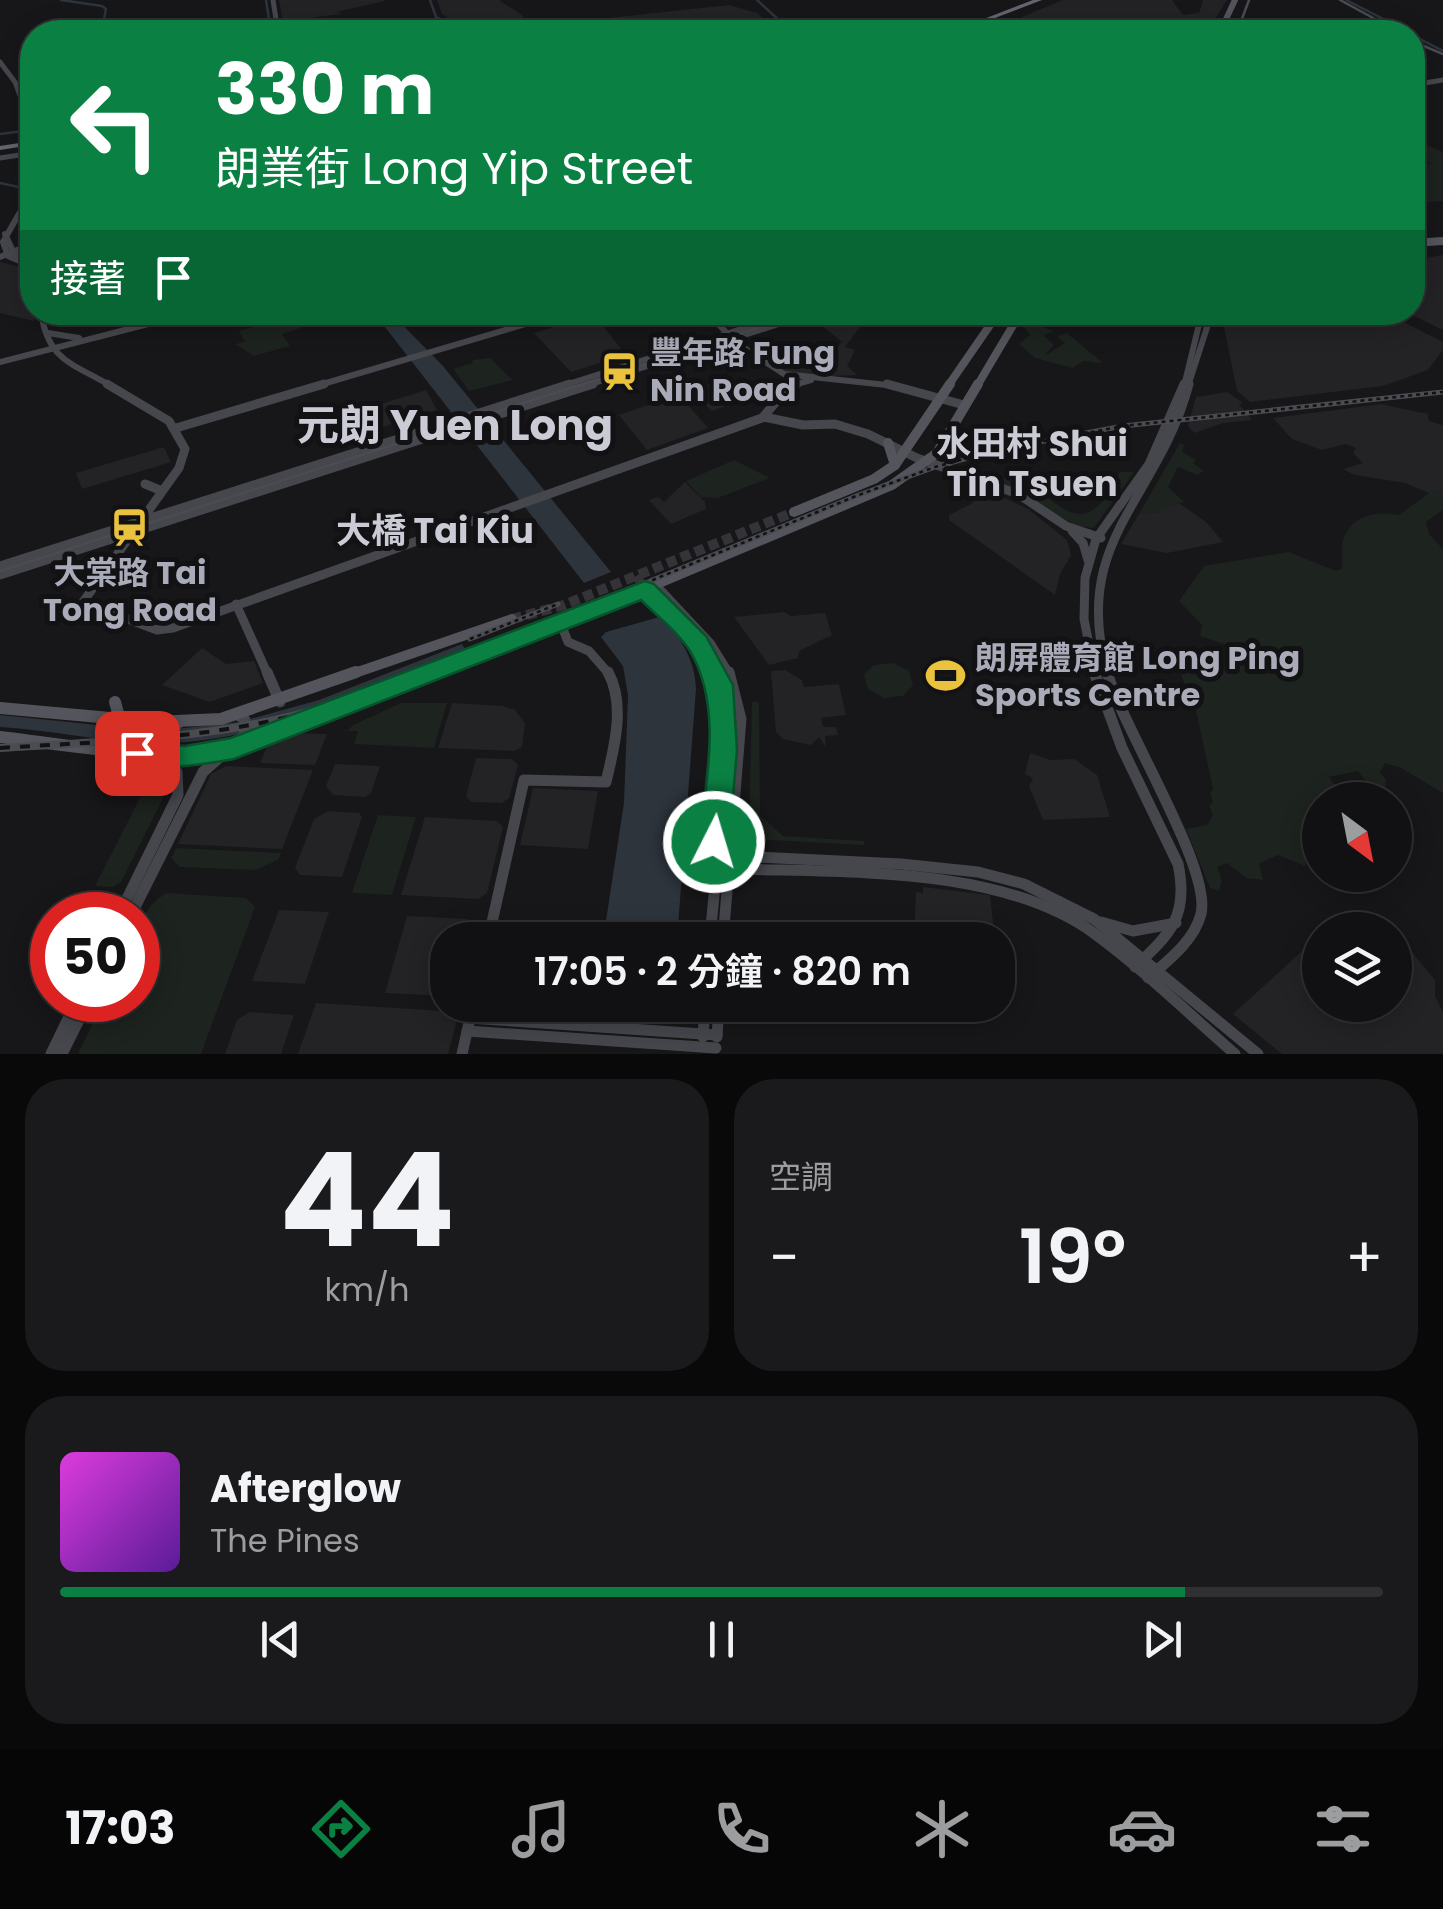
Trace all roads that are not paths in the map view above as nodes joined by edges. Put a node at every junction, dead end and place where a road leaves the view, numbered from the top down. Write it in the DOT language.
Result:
graph roads {
  1 [pos="1039,0"];
  2 [pos="1048,0"];
  3 [pos="999,18"];
  4 [pos="994,20"];
  5 [pos="0,62"];
  6 [pos="20,93"];
  7 [pos="20,213"];
  8 [pos="7,236"];
  9 [pos="20,239"];
  10 [pos="6,254"];
  11 [pos="44,325"];
  12 [pos="145,325"];
  13 [pos="522,325"];
  14 [pos="713,325"];
  15 [pos="720,325"];
  16 [pos="746,325"];
  17 [pos="764,325"];
  18 [pos="767,325"];
  19 [pos="991,325"];
  20 [pos="1012,325"];
  21 [pos="1198,325"];
  22 [pos="1208,325"];
  23 [pos="759,327"];
  24 [pos="46,334"];
  25 [pos="111,334"];
  26 [pos="733,336"];
  27 [pos="88,337"];
  28 [pos="707,344"];
  29 [pos="55,349"];
  30 [pos="751,352"];
  31 [pos="18,355"];
  32 [pos="0,362"];
  33 [pos="784,374"];
  34 [pos="812,380"];
  35 [pos="790,386"];
  36 [pos="943,399"];
  37 [pos="960,404"];
  38 [pos="770,410"];
  39 [pos="762,418"];
  40 [pos="778,418"];
  41 [pos="457,424"];
  42 [pos="176,428"];
  43 [pos="888,443"];
  44 [pos="908,453"];
  45 [pos="928,459"];
  46 [pos="895,465"];
  47 [pos="146,484"];
  48 [pos="162,491"];
  49 [pos="794,512"];
  50 [pos="141,521"];
  51 [pos="1070,530"];
  52 [pos="133,533"];
  53 [pos="108,540"];
  54 [pos="1102,541"];
  55 [pos="126,544"];
  56 [pos="1088,560"];
  57 [pos="0,566"];
  58 [pos="0,575"];
  59 [pos="649,586"];
  60 [pos="236,604"];
  61 [pos="512,619"];
  62 [pos="561,624"];
  63 [pos="1108,696"];
  64 [pos="115,702"];
  65 [pos="280,702"];
  66 [pos="0,708"];
  67 [pos="242,717"];
  68 [pos="120,720"];
  69 [pos="174,726"];
  70 [pos="0,736"];
  71 [pos="234,748"];
  72 [pos="161,751"];
  73 [pos="721,862"];
  74 [pos="130,892"];
  75 [pos="142,892"];
  76 [pos="1094,919"];
  77 [pos="492,922"];
  78 [pos="713,922"];
  79 [pos="723,922"];
  80 [pos="1176,923"];
  81 [pos="1139,964"];
  82 [pos="1152,975"];
  83 [pos="66,1022"];
  84 [pos="77,1022"];
  85 [pos="469,1022"];
  86 [pos="502,1022"];
  87 [pos="710,1046"];
  88 [pos="51,1054"];
  89 [pos="62,1054"];
  90 [pos="462,1054"];
  91 [pos="1235,1054"];
  92 [pos="1258,1054"];
  1 -- 3 [label="highway"];
  2 -- 3 [label="highway"];
  3 -- 4 [label="highway"];
  5 -- 6 [label="main road"];
  7 -- 8 [label="main road"];
  8 -- 9 [label="main road"];
  8 -- 10 [label="main road"];
  11 -- 24 [label="main road"];
  12 -- 25 [label="main road"];
  13 -- 42 [label="main road"];
  14 -- 28 [label="main road"];
  15 -- 26 [label="main road"];
  16 -- 23 [label="main road"];
  17 -- 23 [label="main road"];
  18 -- 23 [label="main road"];
  19 -- 36 [label="main road"];
  20 -- 37 [label="main road"];
  21 -- 54 [label="main road"];
  22 -- 54 [label="main road"];
  23 -- 26 [label="main road"];
  23 -- 30 [label="main road"];
  24 -- 27 [label="main road"];
  24 -- 29 [label="main road"];
  24 -- 31 [label="main road"];
  25 -- 27 [label="main road"];
  25 -- 29 [label="main road"];
  26 -- 28 [label="main road"];
  26 -- 30 [label="main road"];
  27 -- 29 [label="main road"];
  28 -- 30 [label="main road"];
  28 -- 41 [label="main road"];
  29 -- 31 [label="main road"];
  29 -- 32 [label="main road"];
  29 -- 42 [label="main road"];
  30 -- 33 [label="main road"];
  31 -- 32 [label="main road"];
  33 -- 34 [label="main road"];
  33 -- 35 [label="main road"];
  34 -- 35 [label="main road"];
  34 -- 36 [label="main road"];
  35 -- 38 [label="main road"];
  36 -- 37 [label="main road"];
  36 -- 44 [label="main road"];
  37 -- 45 [label="main road"];
  38 -- 39 [label="main road"];
  38 -- 40 [label="main road"];
  39 -- 40 [label="main road"];
  39 -- 60 [label="main road"];
  40 -- 43 [label="main road"];
  41 -- 50 [label="main road"];
  41 -- 52 [label="main road"];
  42 -- 48 [label="main road"];
  43 -- 44 [label="main road"];
  43 -- 46 [label="main road"];
  44 -- 45 [label="main road"];
  44 -- 46 [label="main road"];
  45 -- 51 [label="main road"];
  45 -- 59 [label="main road"];
  46 -- 49 [label="main road"];
  47 -- 48 [label="main road"];
  48 -- 50 [label="main road"];
  50 -- 52 [label="main road"];
  50 -- 57 [label="main road"];
  51 -- 54 [label="main road"];
  51 -- 56 [label="main road"];
  52 -- 53 [label="main road"];
  52 -- 55 [label="main road"];
  53 -- 55 [label="main road"];
  53 -- 58 [label="main road"];
  54 -- 56 [label="main road"];
  54 -- 63 [label="main road"];
  55 -- 60 [label="main road"];
  56 -- 63 [label="main road"];
  59 -- 62 [label="main road"];
  59 -- 73 [label="main road"];
  60 -- 65 [label="main road"];
  61 -- 65 [label="main road"];
  62 -- 71 [label="main road"];
  62 -- 77 [label="main road"];
  63 -- 80 [label="main road"];
  63 -- 82 [label="main road"];
  64 -- 68 [label="main road"];
  65 -- 67 [label="main road"];
  66 -- 68 [label="main road"];
  67 -- 69 [label="main road"];
  67 -- 71 [label="main road"];
  68 -- 69 [label="main road"];
  69 -- 72 [label="main road"];
  70 -- 72 [label="main road"];
  71 -- 72 [label="main road"];
  71 -- 75 [label="main road"];
  72 -- 74 [label="main road"];
  73 -- 76 [label="main road"];
  73 -- 78 [label="main road"];
  73 -- 79 [label="main road"];
  73 -- 81 [label="main road"];
  76 -- 80 [label="main road"];
  76 -- 81 [label="main road"];
  80 -- 81 [label="main road"];
  81 -- 82 [label="main road"];
  82 -- 91 [label="main road"];
  82 -- 92 [label="main road"];
  83 -- 88 [label="main road"];
  84 -- 89 [label="main road"];
  85 -- 90 [label="main road"];
  86 -- 87 [label="main road"];
}
